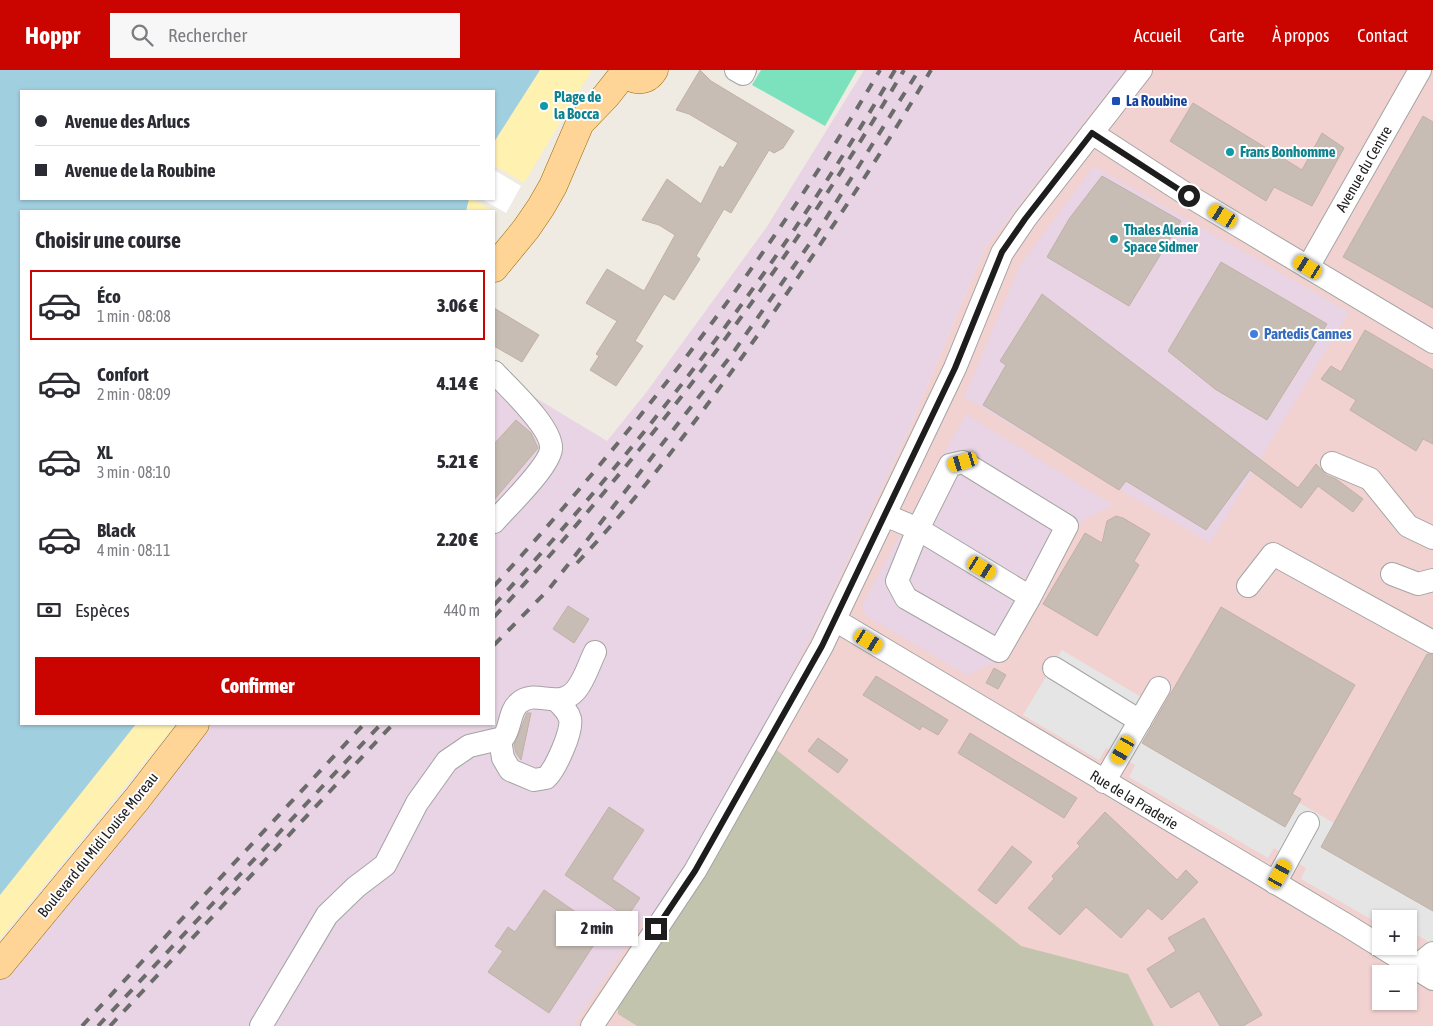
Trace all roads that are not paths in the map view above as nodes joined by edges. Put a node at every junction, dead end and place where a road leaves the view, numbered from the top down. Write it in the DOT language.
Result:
graph roads {
  1 [pos="736,70"];
  2 [pos="745,70"];
  3 [pos="1141,70"];
  4 [pos="1420,70"];
  5 [pos="635,73"];
  6 [pos="1092,133"];
  7 [pos="495,267"];
  8 [pos="1308,267"];
  9 [pos="1433,342"];
  10 [pos="495,373"];
  11 [pos="1332,463"];
  12 [pos="885,515"];
  13 [pos="495,521"];
  14 [pos="918,529"];
  15 [pos="1433,538"];
  16 [pos="1392,574"];
  17 [pos="1433,580"];
  18 [pos="1248,586"];
  19 [pos="1030,597"];
  20 [pos="835,620"];
  21 [pos="1433,642"];
  22 [pos="595,652"];
  23 [pos="1054,668"];
  24 [pos="1159,688"];
  25 [pos="556,700"];
  26 [pos="1140,721"];
  27 [pos="195,725"];
  28 [pos="500,740"];
  29 [pos="1104,782"];
  30 [pos="1308,823"];
  31 [pos="1275,883"];
  32 [pos="1433,953"];
  33 [pos="0,965"];
  34 [pos="1424,973"];
  35 [pos="601,1023"];
  36 [pos="261,1026"];
  1 -- 2 [label="street"];
  3 -- 6 [label="street"];
  4 -- 8 [label="street, Avenue du Centre"];
  5 -- 7 [label="main road"];
  6 -- 8 [label="street"];
  6 -- 12 [label="street"];
  8 -- 9 [label="street"];
  10 -- 13 [label="street"];
  11 -- 15 [label="street"];
  12 -- 14 [label="street"];
  12 -- 20 [label="street"];
  14 -- 19 [label="street"];
  14 -- 19 [label="street"];
  14 -- 19 [label="street"];
  16 -- 17 [label="street"];
  18 -- 21 [label="street"];
  20 -- 29 [label="street, Rue de la Praderie"];
  20 -- 35 [label="street"];
  22 -- 25 [label="street"];
  23 -- 26 [label="street"];
  24 -- 26 [label="street"];
  25 -- 28 [label="street"];
  25 -- 28 [label="street"];
  26 -- 29 [label="street"];
  27 -- 33 [label="main road, Boulevard du Midi Louise Moreau"];
  28 -- 36 [label="street"];
  29 -- 31 [label="street, Rue de la Praderie"];
  30 -- 31 [label="street"];
  31 -- 34 [label="street, Rue de la Praderie"];
  32 -- 34 [label="street"];
}
